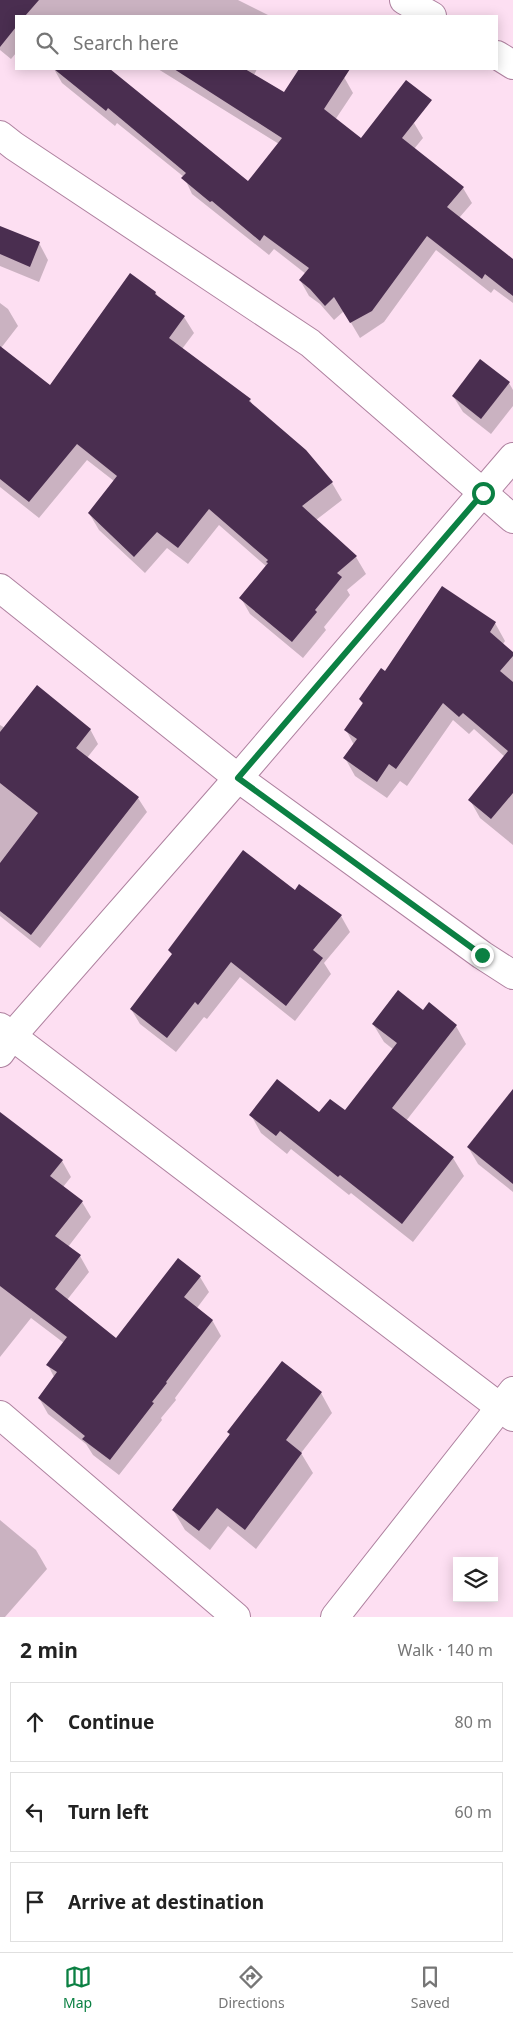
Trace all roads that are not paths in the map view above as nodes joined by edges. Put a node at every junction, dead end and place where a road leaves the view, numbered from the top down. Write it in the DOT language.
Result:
graph roads {
  1 [pos="404,0"];
  2 [pos="430,15"];
  3 [pos="498,56"];
  4 [pos="513,65"];
  5 [pos="0,135"];
  6 [pos="513,457"];
  7 [pos="483,493"];
  8 [pos="513,519"];
  9 [pos="0,588"];
  10 [pos="238,778"];
  11 [pos="513,974"];
  12 [pos="4,1039"];
  13 [pos="509,1405"];
  14 [pos="0,1416"];
  15 [pos="236,1617"];
  16 [pos="335,1617"];
  1 -- 2 [label="street"];
  3 -- 4 [label="street"];
  5 -- 7 [label="street"];
  6 -- 7 [label="street"];
  7 -- 8 [label="street"];
  7 -- 10 [label="street"];
  9 -- 10 [label="street"];
  10 -- 11 [label="street"];
  10 -- 12 [label="street"];
  12 -- 13 [label="street"];
  13 -- 16 [label="street"];
  14 -- 15 [label="street"];
}
